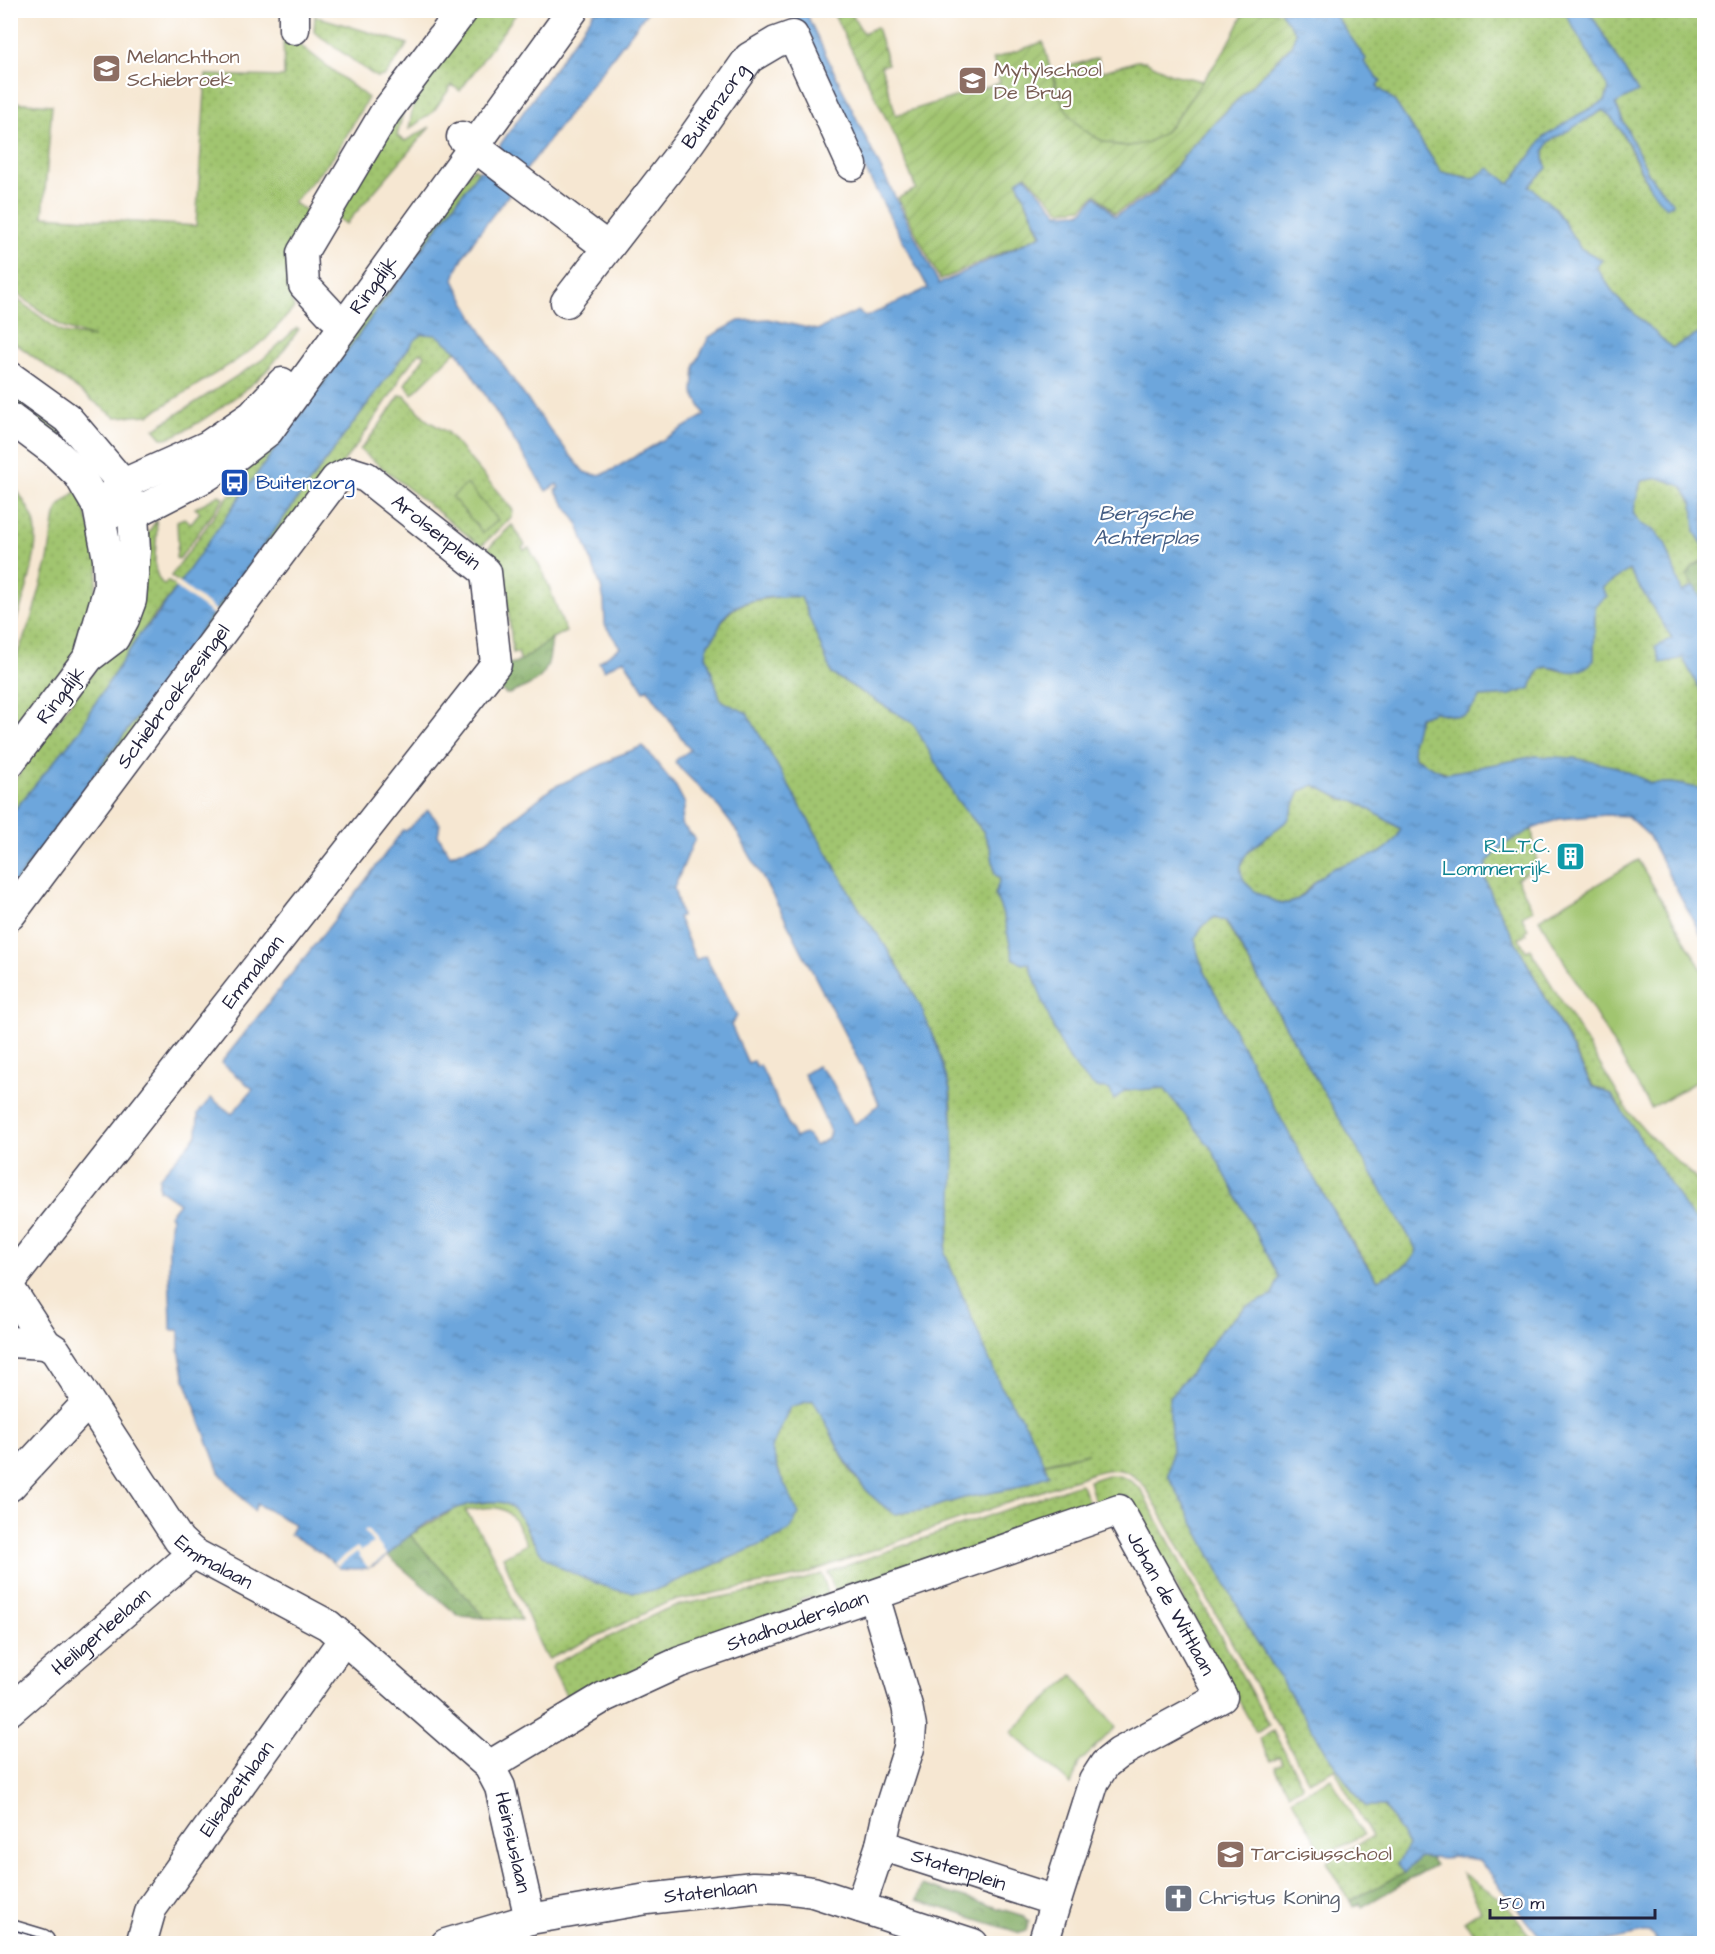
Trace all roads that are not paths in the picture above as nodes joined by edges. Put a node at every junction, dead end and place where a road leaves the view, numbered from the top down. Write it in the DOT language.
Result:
graph roads {
  1 [pos="463,10"];
  2 [pos="554,10"];
  3 [pos="573,10"];
  4 [pos="474,146"];
  5 [pos="852,165"];
  6 [pos="607,247"];
  7 [pos="566,302"];
  8 [pos="338,320"];
  9 [pos="10,377"];
  10 [pos="10,418"];
  11 [pos="336,479"];
  12 [pos="123,484"];
  13 [pos="98,507"];
  14 [pos="133,514"];
  15 [pos="89,657"];
  16 [pos="496,664"];
  17 [pos="10,762"];
  18 [pos="10,915"];
  19 [pos="10,1281"];
  20 [pos="10,1289"];
  21 [pos="10,1342"];
  22 [pos="46,1344"];
  23 [pos="88,1402"];
  24 [pos="10,1486"];
  25 [pos="1119,1510"];
  26 [pos="193,1553"];
  27 [pos="874,1596"];
  28 [pos="344,1639"];
  29 [pos="10,1710"];
  30 [pos="489,1766"];
  31 [pos="880,1845"];
  32 [pos="1056,1901"];
  33 [pos="860,1907"];
  34 [pos="530,1919"];
  35 [pos="905,1933"];
  36 [pos="10,1935"];
  37 [pos="40,1944"];
  38 [pos="141,1944"];
  39 [pos="446,1944"];
  40 [pos="973,1944"];
  41 [pos="1043,1944"];
  1 -- 8 [label="street"];
  2 -- 4 [label="street, Ringdijk"];
  3 -- 4 [label="street, Ringdijk"];
  4 -- 6 [label="street"];
  4 -- 8 [label="street, Ringdijk"];
  5 -- 6 [label="street, Buitenzorg"];
  6 -- 7 [label="street, Buitenzorg"];
  8 -- 12 [label="street, Ringdijk"];
  8 -- 14 [label="street, Ringdijk"];
  9 -- 12 [label="street"];
  10 -- 13 [label="street"];
  11 -- 16 [label="street, Arolsenplein"];
  11 -- 18 [label="street, Schiebroeksesingel"];
  12 -- 13 [label="street, Ringdijk"];
  12 -- 14 [label="street, Ringdijk"];
  13 -- 14 [label="street"];
  13 -- 15 [label="street, Ringdijk"];
  14 -- 15 [label="street, Ringdijk"];
  15 -- 17 [label="street, Ringdijk"];
  16 -- 19 [label="street, Emmalaan"];
  20 -- 22 [label="street, Emmalaan"];
  21 -- 22 [label="street"];
  22 -- 23 [label="street, Emmalaan"];
  23 -- 24 [label="street"];
  23 -- 26 [label="street, Emmalaan"];
  25 -- 27 [label="street, Stadhouderslaan"];
  25 -- 32 [label="street, Johan de Wittlaan"];
  26 -- 28 [label="street, Emmalaan"];
  26 -- 29 [label="street, Heiligerleelaan"];
  27 -- 30 [label="street, Stadhouderslaan"];
  27 -- 31 [label="street"];
  28 -- 30 [label="street, Emmalaan"];
  28 -- 38 [label="street, Elisabethlaan"];
  30 -- 34 [label="street, Heinsiuslaan"];
  31 -- 32 [label="street, Statenplein"];
  31 -- 33 [label="street"];
  32 -- 41 [label="street"];
  33 -- 34 [label="street, Statenlaan"];
  33 -- 35 [label="street, Statenlaan"];
  34 -- 39 [label="street, Statenlaan"];
  35 -- 40 [label="street, Statenlaan"];
  36 -- 37 [label="street"];
}
